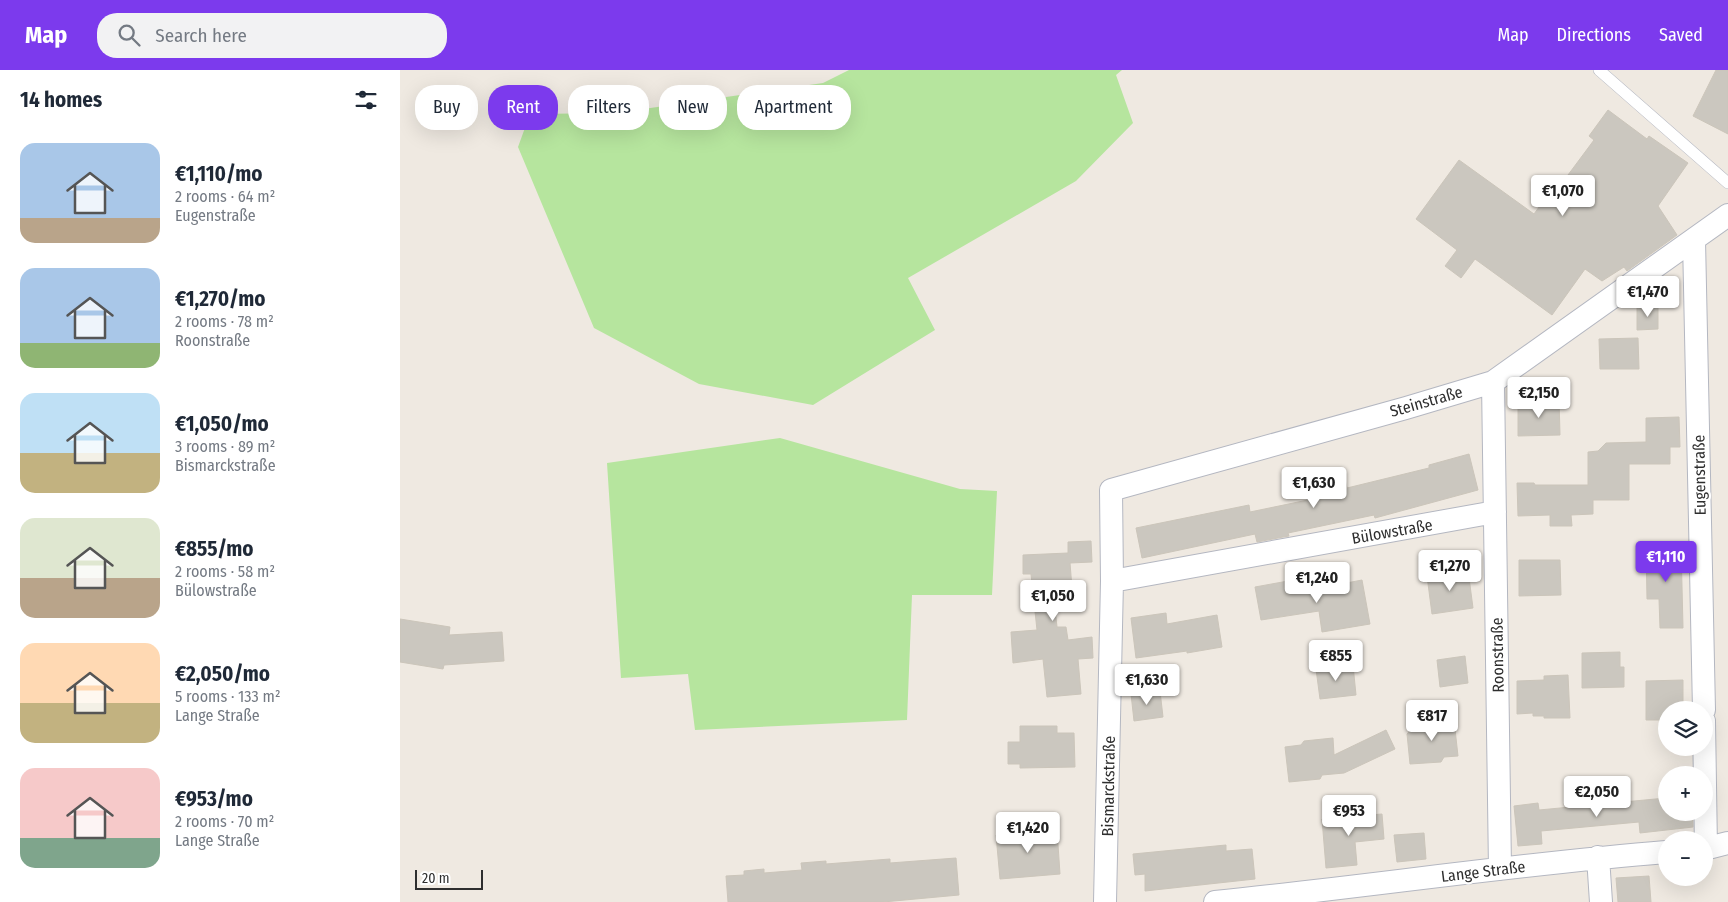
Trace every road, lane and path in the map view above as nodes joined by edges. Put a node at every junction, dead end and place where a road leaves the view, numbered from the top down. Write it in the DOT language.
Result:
graph roads {
  1 [pos="1599,70"];
  2 [pos="1728,183"];
  3 [pos="1728,215"];
  4 [pos="1694,240"];
  5 [pos="1492,382"];
  6 [pos="1111,490"];
  7 [pos="1494,512"];
  8 [pos="1112,581"];
  9 [pos="1704,701"];
  10 [pos="1704,756"];
  11 [pos="1705,831"];
  12 [pos="1728,843"];
  13 [pos="1713,847"];
  14 [pos="1658,853"];
  15 [pos="1598,857"];
  16 [pos="1500,869"];
  17 [pos="1300,898"];
  18 [pos="1105,902"];
  19 [pos="1215,902"];
  20 [pos="1602,902"];
  1 -- 2 [label="lane"];
  3 -- 4 [label="street, Steinstraße"];
  4 -- 5 [label="street, Steinstraße"];
  4 -- 9 [label="street, Eugenstraße"];
  5 -- 6 [label="street, Steinstraße"];
  5 -- 7 [label="street, Roonstraße"];
  6 -- 8 [label="street, Bismarckstraße"];
  7 -- 8 [label="street, Bülowstraße"];
  7 -- 16 [label="street, Roonstraße"];
  8 -- 18 [label="street, Bismarckstraße"];
  10 -- 11 [label="street"];
  12 -- 13 [label="street"];
  14 -- 15 [label="street, Lange Straße"];
  15 -- 16 [label="street, Lange Straße"];
  15 -- 20 [label="street"];
  16 -- 17 [label="street, Lange Straße"];
  17 -- 19 [label="street, Lange Straße"];
}
